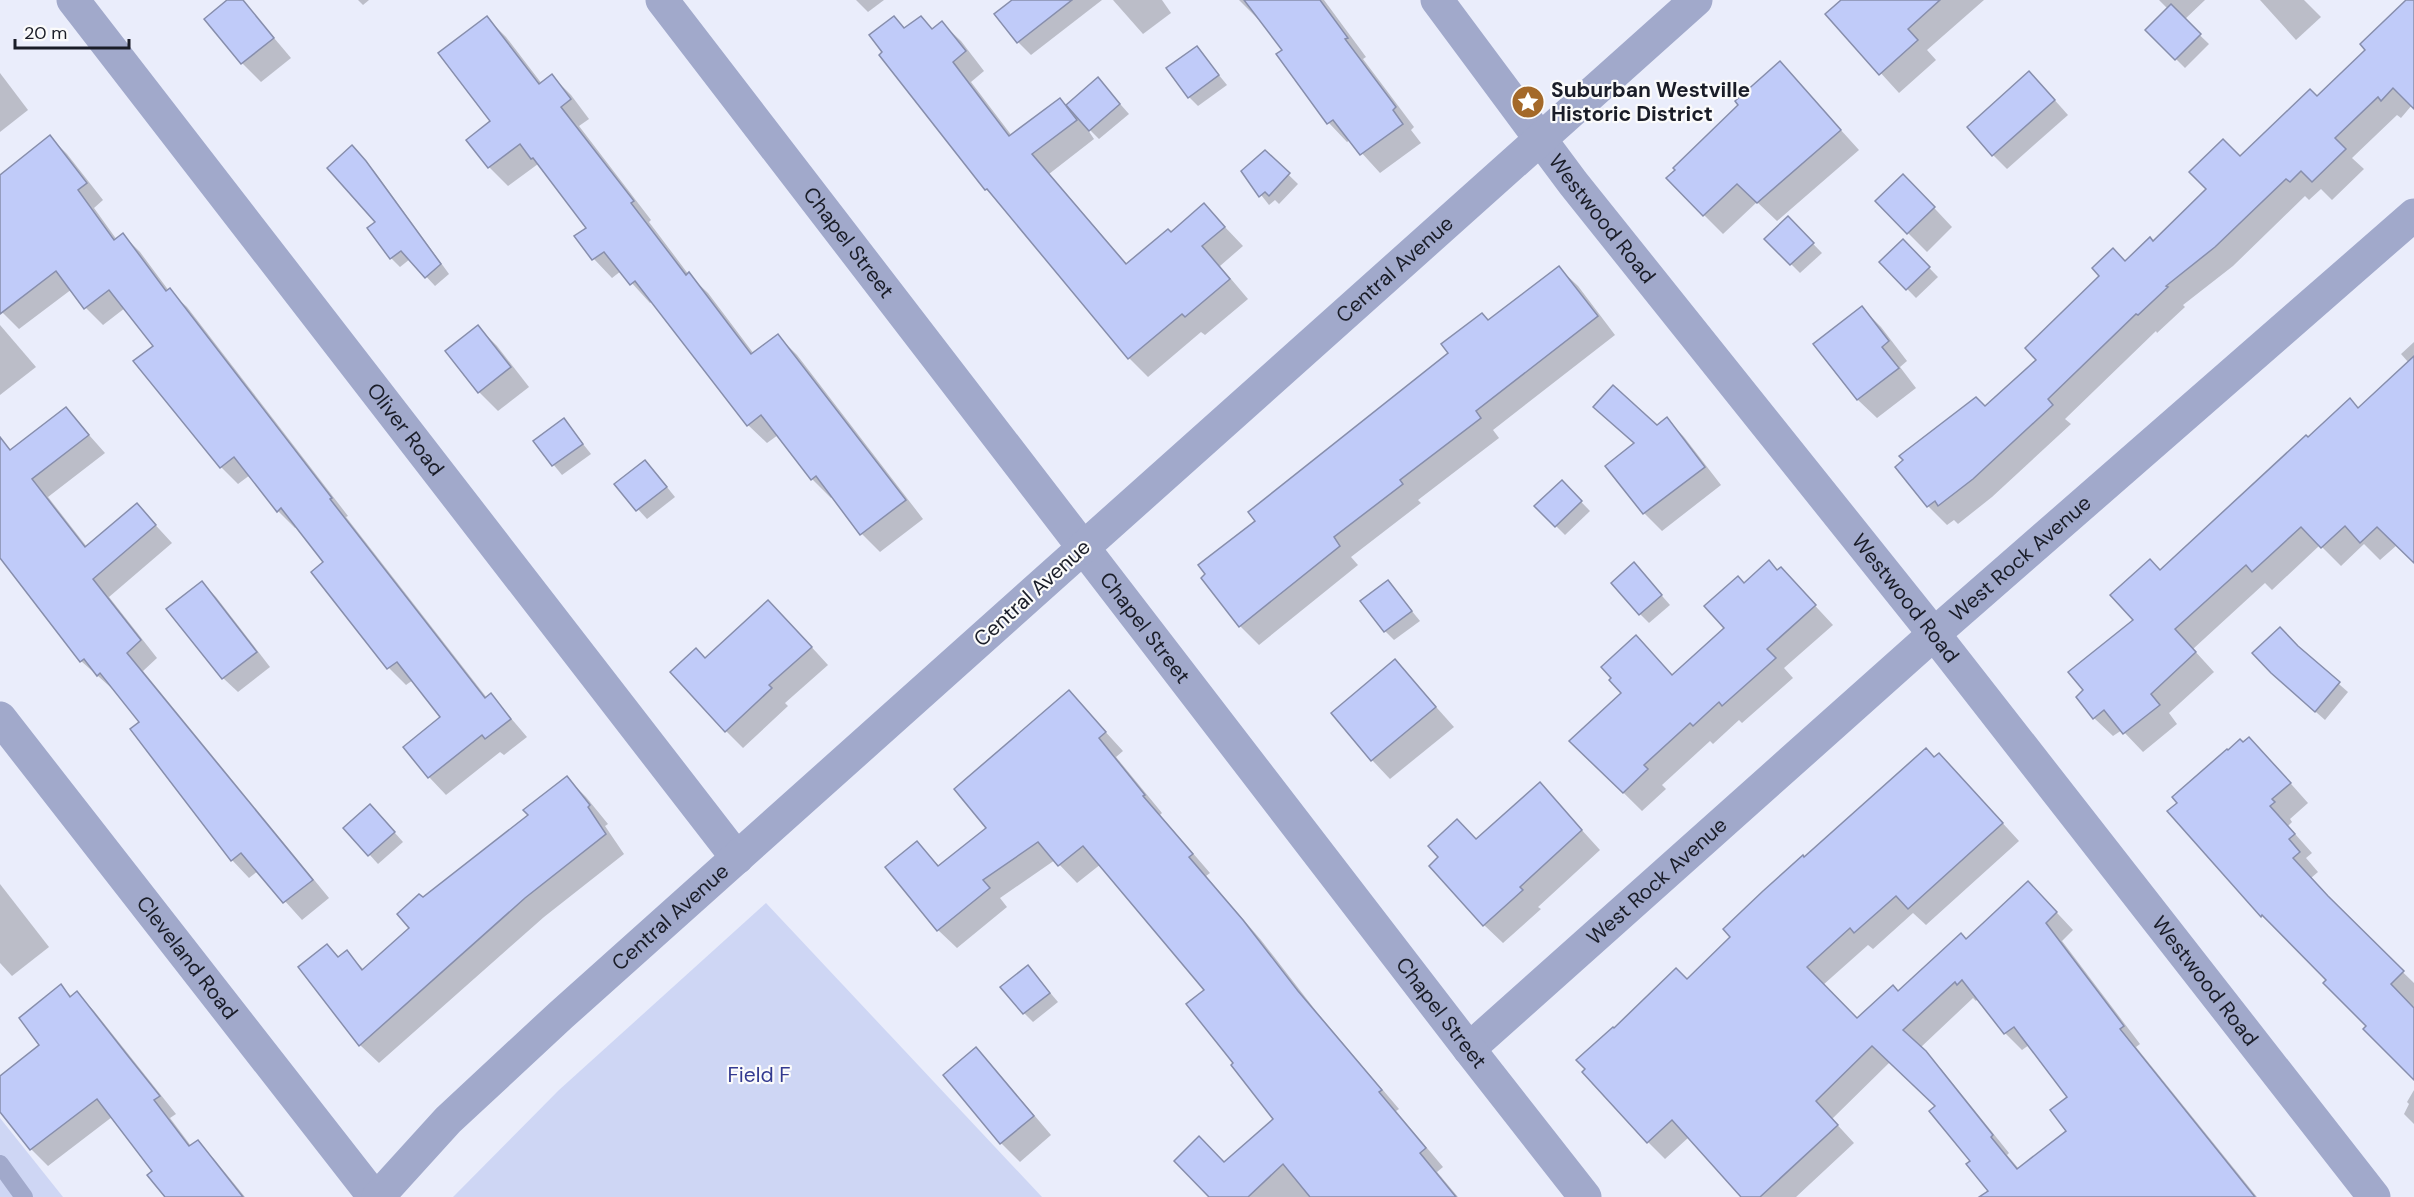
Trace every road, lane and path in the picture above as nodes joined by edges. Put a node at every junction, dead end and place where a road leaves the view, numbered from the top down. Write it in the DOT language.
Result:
graph roads {
  1 [pos="73,0"];
  2 [pos="662,0"];
  3 [pos="1437,0"];
  4 [pos="1696,0"];
  5 [pos="1540,139"];
  6 [pos="2414,215"];
  7 [pos="1083,548"];
  8 [pos="1934,634"];
  9 [pos="0,718"];
  10 [pos="737,858"];
  11 [pos="1469,1049"];
  12 [pos="0,1164"];
  13 [pos="24,1197"];
  14 [pos="376,1197"];
  15 [pos="1586,1197"];
  16 [pos="2374,1197"];
  1 -- 10 [label="street, Oliver Road"];
  2 -- 7 [label="street, Chapel Street"];
  3 -- 5 [label="street, Westwood Road"];
  4 -- 5 [label="street, Central Avenue"];
  5 -- 7 [label="street, Central Avenue"];
  5 -- 8 [label="street, Westwood Road"];
  6 -- 8 [label="street, West Rock Avenue"];
  7 -- 10 [label="street, Central Avenue"];
  7 -- 11 [label="street, Chapel Street"];
  8 -- 11 [label="street, West Rock Avenue"];
  8 -- 16 [label="street, Westwood Road"];
  9 -- 14 [label="street, Cleveland Road"];
  10 -- 14 [label="street, Central Avenue"];
  11 -- 15 [label="street, Chapel Street"];
  12 -- 13 [label="lane"];
}
